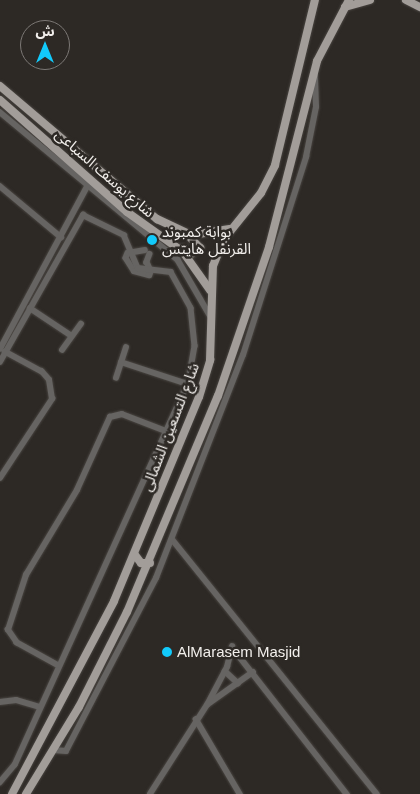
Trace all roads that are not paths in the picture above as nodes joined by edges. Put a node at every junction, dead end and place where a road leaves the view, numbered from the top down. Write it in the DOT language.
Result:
graph roads {
  1 [pos="315,0"];
  2 [pos="370,0"];
  3 [pos="406,0"];
  4 [pos="347,3"];
  5 [pos="420,6"];
  6 [pos="315,70"];
  7 [pos="0,86"];
  8 [pos="0,100"];
  9 [pos="0,112"];
  10 [pos="0,186"];
  11 [pos="87,187"];
  12 [pos="108,194"];
  13 [pos="101,200"];
  14 [pos="230,229"];
  15 [pos="187,234"];
  16 [pos="61,237"];
  17 [pos="151,248"];
  18 [pos="178,248"];
  19 [pos="128,253"];
  20 [pos="151,271"];
  21 [pos="210,290"];
  22 [pos="30,308"];
  23 [pos="211,317"];
  24 [pos="81,324"];
  25 [pos="72,336"];
  26 [pos="126,348"];
  27 [pos="3,350"];
  28 [pos="62,350"];
  29 [pos="0,362"];
  30 [pos="121,362"];
  31 [pos="116,378"];
  32 [pos="188,384"];
  33 [pos="166,430"];
  34 [pos="0,478"];
  35 [pos="172,539"];
  36 [pos="135,555"];
  37 [pos="150,563"];
  38 [pos="126,574"];
  39 [pos="141,582"];
  40 [pos="57,665"];
  41 [pos="225,671"];
  42 [pos="253,672"];
  43 [pos="238,683"];
  44 [pos="0,702"];
  45 [pos="206,705"];
  46 [pos="40,707"];
  47 [pos="195,718"];
  48 [pos="53,750"];
  49 [pos="0,783"];
  50 [pos="12,794"];
  51 [pos="26,794"];
  52 [pos="150,794"];
  53 [pos="240,794"];
  54 [pos="347,794"];
  55 [pos="376,794"];
  1 -- 14 [label="main road, شارع التسعين الشمالى"];
  2 -- 4 [label="main road"];
  3 -- 5 [label="main road"];
  4 -- 6 [label="main road, شارع التسعين الشمالى"];
  6 -- 35 [label="street"];
  6 -- 37 [label="main road, شارع التسعين الشمالى"];
  7 -- 15 [label="main road, شارع يوسف السباعى"];
  8 -- 12 [label="main road, شارع يوسف السباعى"];
  9 -- 11 [label="street"];
  10 -- 16 [label="street"];
  11 -- 13 [label="street"];
  11 -- 16 [label="street"];
  12 -- 13 [label="main road"];
  12 -- 18 [label="main road, شارع يوسف السباعى"];
  13 -- 17 [label="street"];
  14 -- 15 [label="main road"];
  14 -- 21 [label="main road, شارع التسعين الشمالى"];
  15 -- 18 [label="main road"];
  16 -- 27 [label="street"];
  17 -- 19 [label="street"];
  17 -- 20 [label="street"];
  17 -- 23 [label="street"];
  18 -- 21 [label="main road, شارع يوسف السباعى"];
  19 -- 20 [label="street"];
  19 -- 22 [label="street"];
  20 -- 32 [label="street"];
  21 -- 23 [label="main road, شارع التسعين الشمالى"];
  22 -- 25 [label="street"];
  22 -- 27 [label="street"];
  23 -- 36 [label="main road, شارع التسعين الشمالى"];
  24 -- 25 [label="street"];
  25 -- 28 [label="street"];
  26 -- 30 [label="street"];
  27 -- 29 [label="street"];
  27 -- 34 [label="street"];
  30 -- 31 [label="street"];
  30 -- 32 [label="street"];
  32 -- 33 [label="street"];
  33 -- 40 [label="street"];
  33 -- 40 [label="street"];
  35 -- 48 [label="street"];
  35 -- 55 [label="street"];
  36 -- 37 [label="main road"];
  36 -- 38 [label="main road, شارع التسعين الشمالى"];
  37 -- 39 [label="main road, شارع التسعين الشمالى"];
  38 -- 39 [label="main road"];
  38 -- 50 [label="main road, شارع التسعين الشمالى"];
  39 -- 48 [label="main road, شارع التسعين الشمالى"];
  40 -- 46 [label="street"];
  41 -- 42 [label="street"];
  41 -- 43 [label="street"];
  41 -- 45 [label="street"];
  42 -- 43 [label="street"];
  42 -- 54 [label="street"];
  43 -- 45 [label="street"];
  44 -- 46 [label="street"];
  45 -- 47 [label="street"];
  46 -- 49 [label="street"];
  47 -- 52 [label="street"];
  47 -- 53 [label="street"];
  48 -- 51 [label="main road, شارع التسعين الشمالى"];
}
